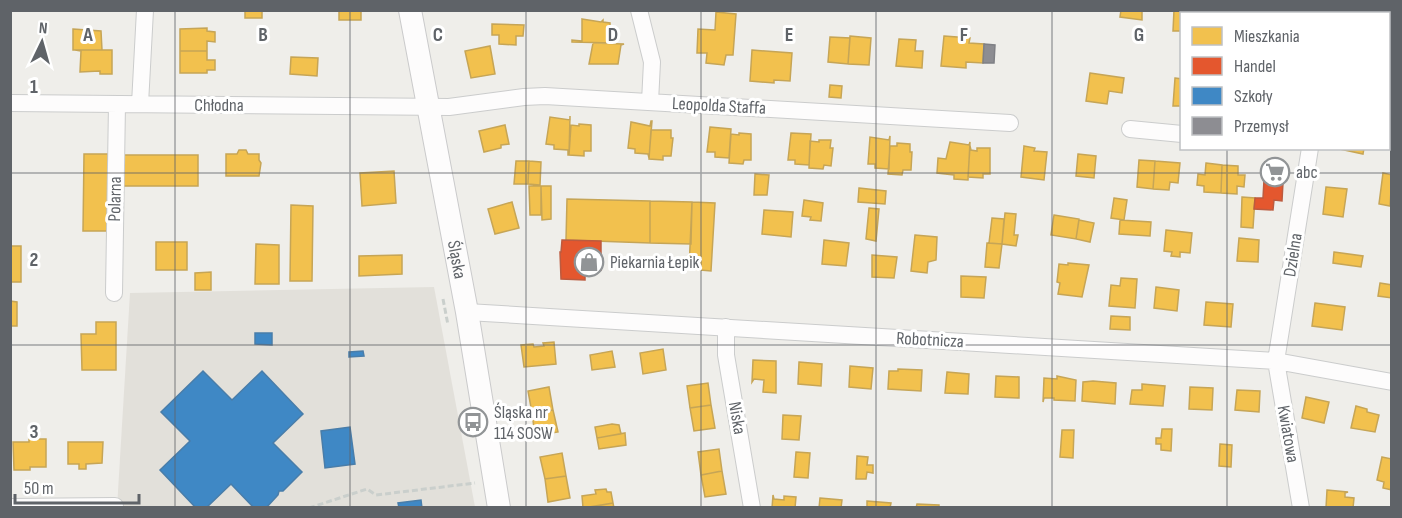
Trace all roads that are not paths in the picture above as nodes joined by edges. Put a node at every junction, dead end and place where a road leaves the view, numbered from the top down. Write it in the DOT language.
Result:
graph roads {
  1 [pos="145,10"];
  2 [pos="410,10"];
  3 [pos="639,10"];
  4 [pos="650,102"];
  5 [pos="10,103"];
  6 [pos="117,104"];
  7 [pos="140,104"];
  8 [pos="428,107"];
  9 [pos="1010,123"];
  10 [pos="1130,129"];
  11 [pos="1180,134"];
  12 [pos="1310,150"];
  13 [pos="114,293"];
  14 [pos="467,312"];
  15 [pos="726,327"];
  16 [pos="1276,361"];
  17 [pos="1392,382"];
  18 [pos="115,506"];
  19 [pos="10,507"];
  20 [pos="499,507"];
  21 [pos="752,507"];
  22 [pos="1301,507"];
  1 -- 7 [label="street"];
  2 -- 8 [label="street, Śląska"];
  3 -- 4 [label="street"];
  4 -- 8 [label="street, Leopolda Staffa"];
  4 -- 9 [label="street, Leopolda Staffa"];
  5 -- 6 [label="street, Chłodna"];
  6 -- 7 [label="street, Chłodna"];
  6 -- 13 [label="street, Polarna"];
  7 -- 8 [label="street, Chłodna"];
  8 -- 14 [label="street, Śląska"];
  10 -- 11 [label="street"];
  12 -- 16 [label="street, Dzielna"];
  14 -- 15 [label="street, Robotnicza"];
  14 -- 20 [label="street, Śląska"];
  15 -- 16 [label="street, Robotnicza"];
  15 -- 21 [label="street, Niska"];
  16 -- 17 [label="street, Robotnicza"];
  16 -- 22 [label="street, Kwiatowa"];
  18 -- 19 [label="street"];
}
